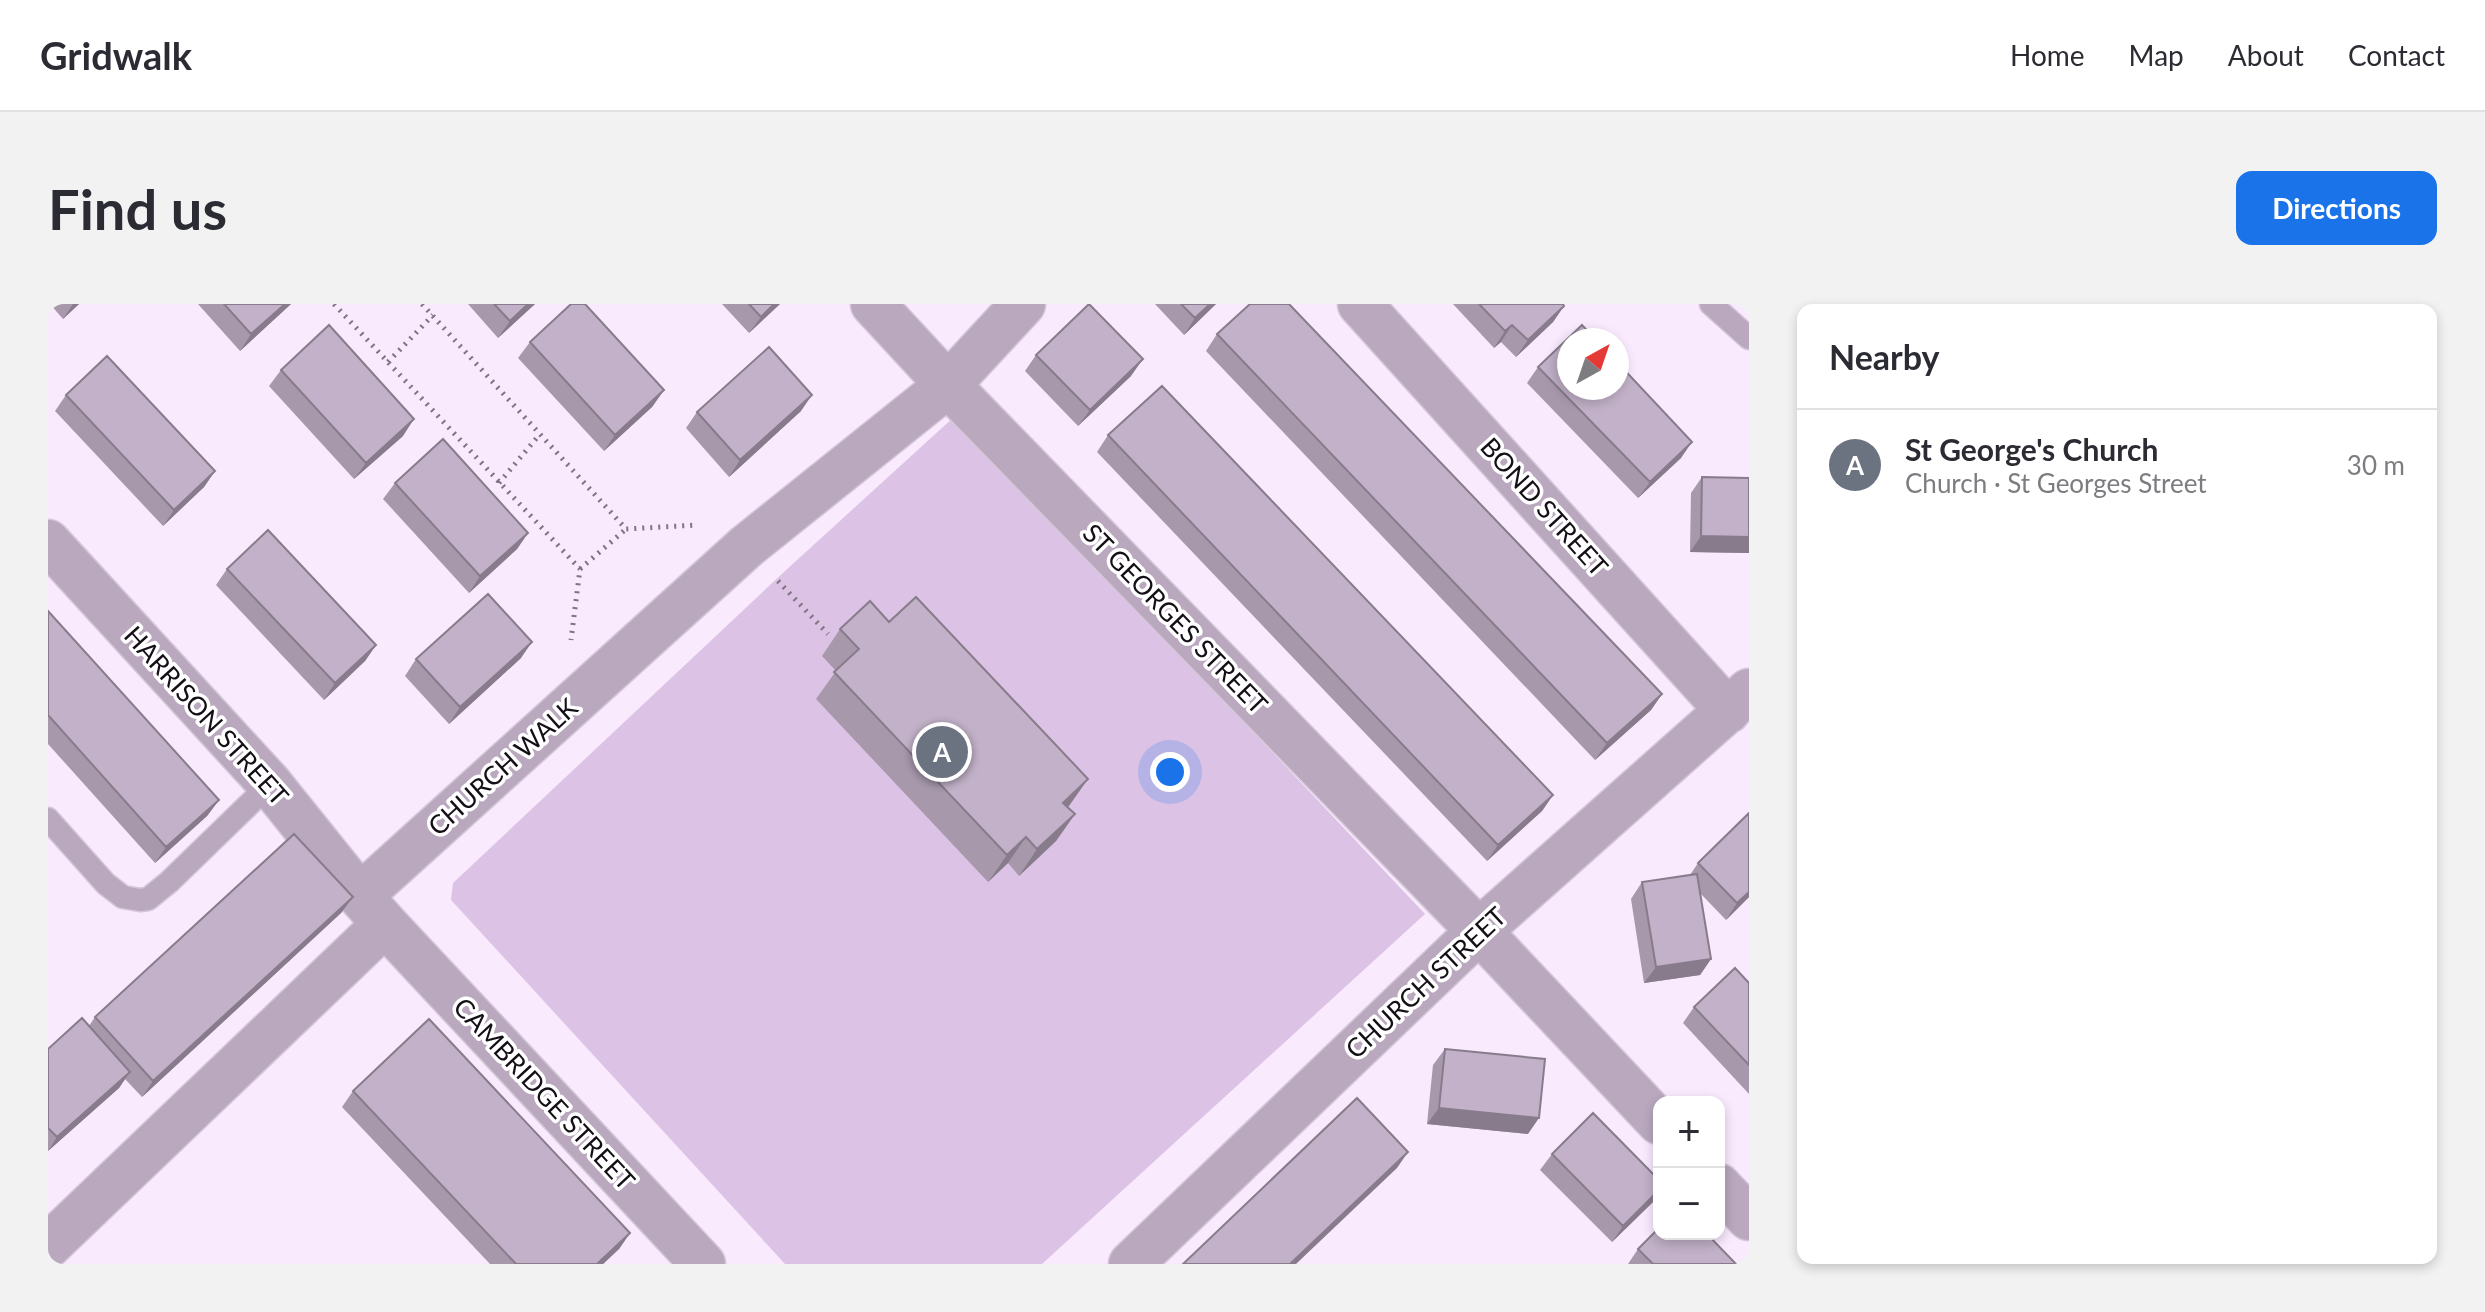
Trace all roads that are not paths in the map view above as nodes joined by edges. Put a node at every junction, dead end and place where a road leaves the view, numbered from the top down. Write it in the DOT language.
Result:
graph roads {
  1 [pos="873,304"];
  2 [pos="1023,304"];
  3 [pos="1360,304"];
  4 [pos="1711,304"];
  5 [pos="1749,338"];
  6 [pos="948,385"];
  7 [pos="54,560"];
  8 [pos="1739,701"];
  9 [pos="270,784"];
  10 [pos="48,819"];
  11 [pos="372,910"];
  12 [pos="1479,931"];
  13 [pos="1653,1116"];
  14 [pos="1725,1192"];
  15 [pos="1749,1218"];
  16 [pos="48,1246"];
  17 [pos="703,1264"];
  18 [pos="1131,1264"];
  1 -- 6 [label="street, ST GEORGES STREET"];
  2 -- 6 [label="street, CHURCH WALK"];
  3 -- 8 [label="street, BOND STREET"];
  4 -- 5 [label="lane"];
  6 -- 11 [label="street, CHURCH WALK"];
  6 -- 12 [label="street, ST GEORGES STREET"];
  7 -- 9 [label="street, HARRISON STREET"];
  8 -- 12 [label="street, CHURCH STREET"];
  9 -- 10 [label="lane"];
  9 -- 11 [label="street, HARRISON STREET"];
  11 -- 16 [label="street, CHURCH WALK"];
  11 -- 17 [label="street, CAMBRIDGE STREET"];
  12 -- 13 [label="street, ST GEORGES STREET"];
  12 -- 18 [label="street, CHURCH STREET"];
  14 -- 15 [label="street"];
}
